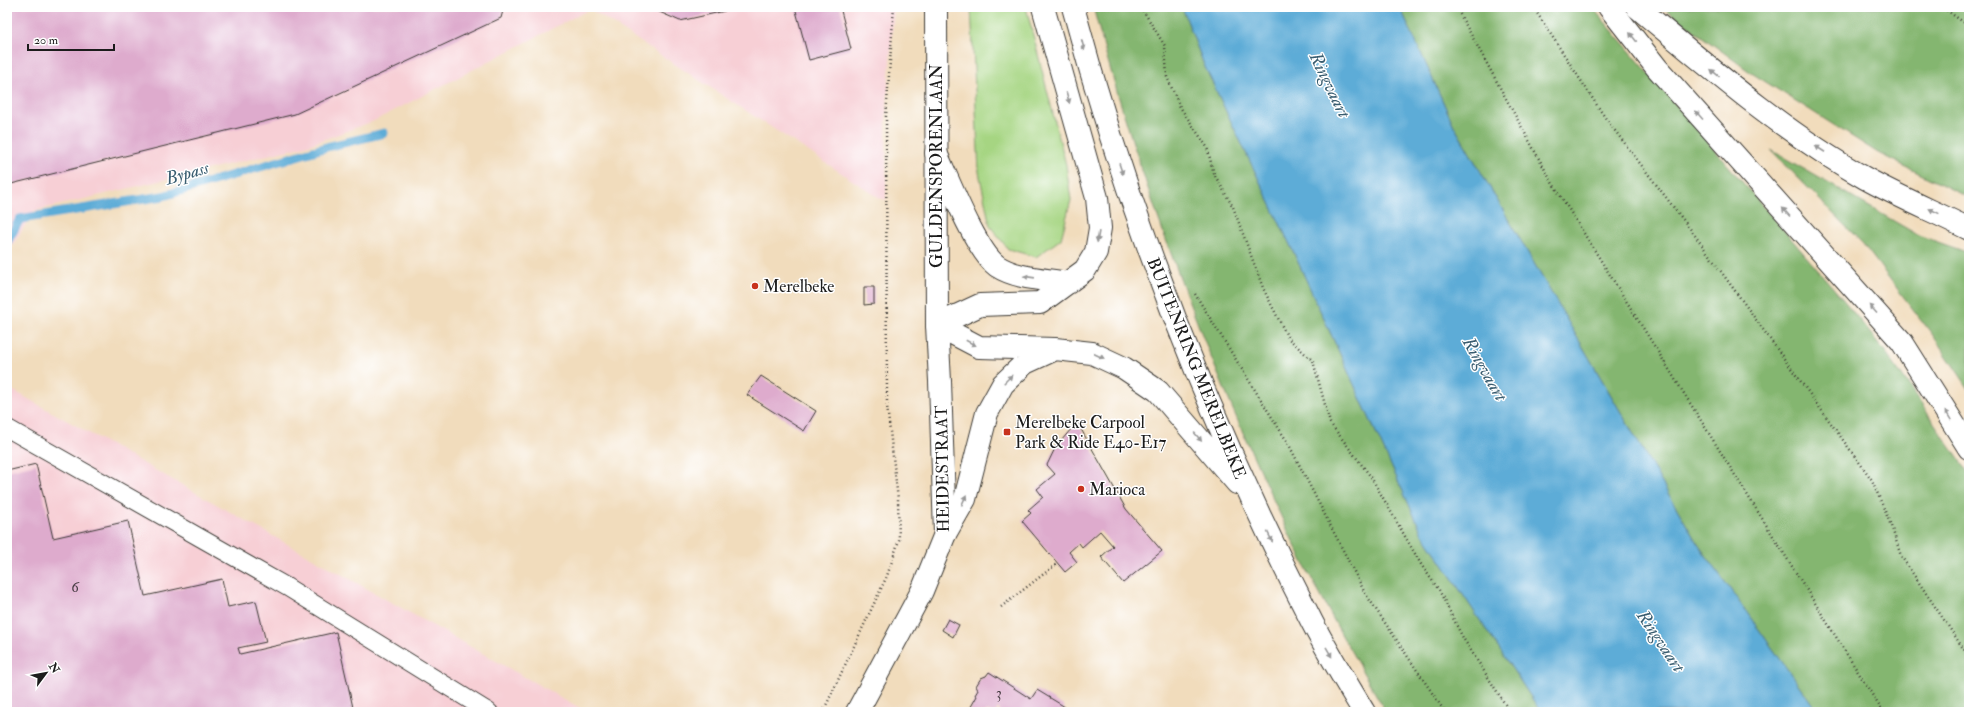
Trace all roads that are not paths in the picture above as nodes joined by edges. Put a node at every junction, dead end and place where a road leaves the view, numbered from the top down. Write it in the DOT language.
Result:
graph roads {
  1 [pos="936,7"];
  2 [pos="1043,7"];
  3 [pos="1073,7"];
  4 [pos="1609,7"];
  5 [pos="1637,7"];
  6 [pos="936,153"];
  7 [pos="1969,229"];
  8 [pos="1068,282"];
  9 [pos="937,325"];
  10 [pos="1055,350"];
  11 [pos="7,428"];
  12 [pos="1969,448"];
  13 [pos="1253,502"];
  14 [pos="946,534"];
  15 [pos="489,712"];
  16 [pos="857,712"];
  17 [pos="1364,712"];
  1 -- 6 [label="main road, GULDENSPORENLAAN"];
  2 -- 8 [label="main road, one-way"];
  3 -- 13 [label="main road, BUITENRING MERELBEKE, one-way"];
  12 -- 4 [label="main road, one-way"];
  7 -- 5 [label="main road, one-way"];
  8 -- 6 [label="main road, one-way"];
  6 -- 9 [label="main road, GULDENSPORENLAAN"];
  8 -- 9 [label="main road"];
  9 -- 10 [label="main road, one-way"];
  9 -- 14 [label="main road, HEIDESTRAAT"];
  10 -- 13 [label="main road, one-way"];
  14 -- 10 [label="main road, one-way"];
  11 -- 15 [label="lane"];
  13 -- 17 [label="main road, BUITENRING MERELBEKE, one-way"];
  14 -- 16 [label="main road, HEIDESTRAAT"];
}
